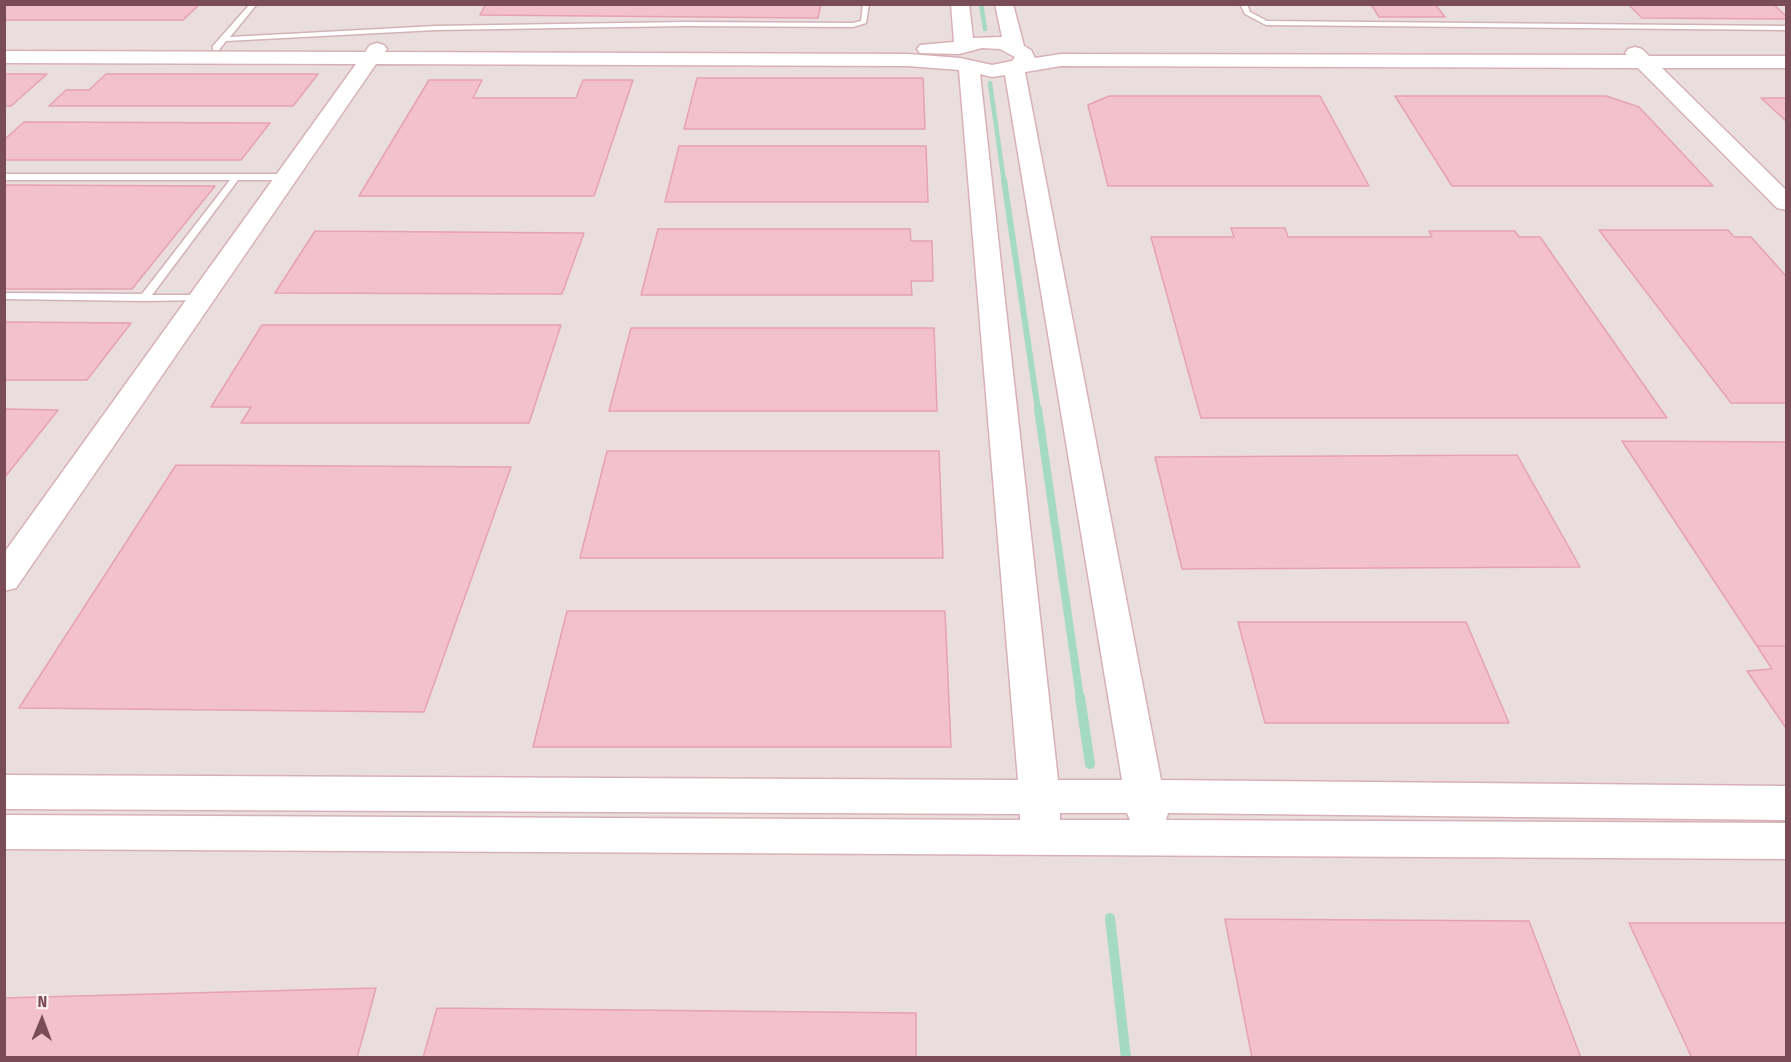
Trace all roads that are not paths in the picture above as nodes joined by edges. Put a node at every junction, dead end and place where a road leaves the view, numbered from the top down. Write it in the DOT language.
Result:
graph roads {
  1 [pos="254,4"];
  2 [pos="866,4"];
  3 [pos="960,4"];
  4 [pos="1004,4"];
  5 [pos="1243,4"];
  6 [pos="1786,28"];
  7 [pos="220,43"];
  8 [pos="4,47"];
  9 [pos="1786,52"];
  10 [pos="374,53"];
  11 [pos="963,56"];
  12 [pos="4,57"];
  13 [pos="1016,57"];
  14 [pos="1639,57"];
  15 [pos="1786,62"];
  16 [pos="4,177"];
  17 [pos="236,177"];
  18 [pos="287,177"];
  19 [pos="1786,203"];
  20 [pos="4,296"];
  21 [pos="144,298"];
  22 [pos="202,298"];
  23 [pos="4,579"];
  24 [pos="4,792"];
  25 [pos="1144,796"];
  26 [pos="1040,797"];
  27 [pos="1786,803"];
  28 [pos="4,832"];
  29 [pos="1039,837"];
  30 [pos="1153,838"];
  31 [pos="1786,841"];
  1 -- 7 [label="lane"];
  2 -- 7 [label="lane"];
  3 -- 11 [label="street"];
  4 -- 13 [label="street"];
  5 -- 6 [label="lane"];
  7 -- 8 [label="street"];
  7 -- 10 [label="street"];
  9 -- 14 [label="street"];
  10 -- 11 [label="street"];
  10 -- 12 [label="street"];
  10 -- 18 [label="street"];
  11 -- 13 [label="street"];
  11 -- 13 [label="street"];
  11 -- 26 [label="street"];
  13 -- 14 [label="street"];
  13 -- 25 [label="street"];
  14 -- 15 [label="street"];
  14 -- 19 [label="street"];
  16 -- 17 [label="lane"];
  17 -- 18 [label="lane"];
  17 -- 21 [label="lane"];
  18 -- 22 [label="street"];
  20 -- 21 [label="lane"];
  21 -- 22 [label="lane"];
  22 -- 23 [label="street"];
  24 -- 26 [label="street"];
  25 -- 26 [label="street"];
  25 -- 27 [label="street"];
  25 -- 30 [label="street"];
  26 -- 29 [label="street"];
  28 -- 29 [label="street"];
  29 -- 30 [label="street"];
  30 -- 31 [label="street"];
}
